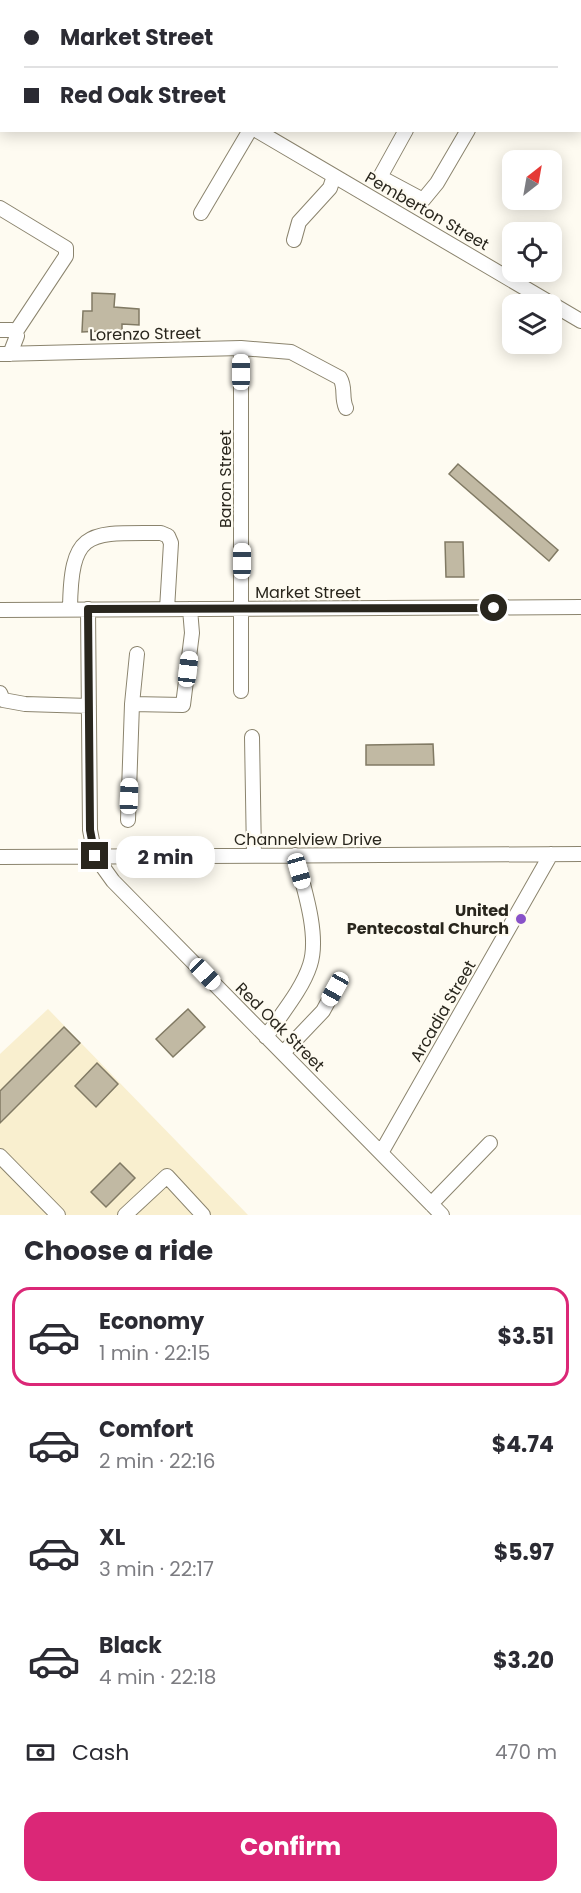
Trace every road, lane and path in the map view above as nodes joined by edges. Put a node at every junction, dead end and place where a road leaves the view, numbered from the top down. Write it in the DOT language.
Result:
graph roads {
  1 [pos="249,132"];
  2 [pos="259,132"];
  3 [pos="405,132"];
  4 [pos="467,132"];
  5 [pos="334,176"];
  6 [pos="0,208"];
  7 [pos="201,213"];
  8 [pos="294,240"];
  9 [pos="581,321"];
  10 [pos="0,330"];
  11 [pos="15,333"];
  12 [pos="241,348"];
  13 [pos="5,354"];
  14 [pos="346,408"];
  15 [pos="581,607"];
  16 [pos="70,609"];
  17 [pos="88,609"];
  18 [pos="167,609"];
  19 [pos="190,609"];
  20 [pos="242,609"];
  21 [pos="0,610"];
  22 [pos="137,654"];
  23 [pos="241,691"];
  24 [pos="0,693"];
  25 [pos="132,704"];
  26 [pos="89,706"];
  27 [pos="252,737"];
  28 [pos="128,820"];
  29 [pos="551,854"];
  30 [pos="581,854"];
  31 [pos="254,855"];
  32 [pos="295,855"];
  33 [pos="95,856"];
  34 [pos="0,857"];
  35 [pos="335,989"];
  36 [pos="266,1037"];
  37 [pos="283,1053"];
  38 [pos="490,1143"];
  39 [pos="381,1153"];
  40 [pos="0,1156"];
  41 [pos="431,1204"];
  42 [pos="58,1215"];
  43 [pos="125,1215"];
  44 [pos="204,1215"];
  45 [pos="442,1215"];
  1 -- 7 [label="street"];
  2 -- 5 [label="street, Pemberton Street"];
  3 -- 4 [label="street"];
  5 -- 8 [label="street"];
  5 -- 9 [label="street, Pemberton Street"];
  6 -- 11 [label="street"];
  10 -- 11 [label="street"];
  11 -- 13 [label="street"];
  12 -- 13 [label="street, Lorenzo Street"];
  12 -- 14 [label="street, Lorenzo Street"];
  12 -- 20 [label="street, Baron Street"];
  15 -- 20 [label="street, Market Street"];
  16 -- 17 [label="street, Market Street"];
  16 -- 18 [label="street"];
  16 -- 21 [label="street, Market Street"];
  17 -- 18 [label="street, Market Street"];
  17 -- 26 [label="street, Red Oak Street"];
  18 -- 19 [label="street, Market Street"];
  19 -- 20 [label="street, Market Street"];
  19 -- 25 [label="street"];
  20 -- 23 [label="street, Baron Street"];
  22 -- 25 [label="street"];
  24 -- 26 [label="street"];
  25 -- 28 [label="street"];
  26 -- 33 [label="street, Red Oak Street"];
  27 -- 31 [label="street"];
  29 -- 30 [label="street, Channelview Drive"];
  29 -- 32 [label="street, Channelview Drive"];
  29 -- 39 [label="street, Arcadia Street"];
  31 -- 32 [label="street, Channelview Drive"];
  31 -- 33 [label="street, Channelview Drive"];
  32 -- 36 [label="street"];
  33 -- 34 [label="street, Channelview Drive"];
  33 -- 36 [label="street, Red Oak Street"];
  35 -- 37 [label="street"];
  36 -- 37 [label="street, Red Oak Street"];
  37 -- 39 [label="street, Red Oak Street"];
  38 -- 41 [label="street"];
  39 -- 41 [label="street, Red Oak Street"];
  40 -- 42 [label="street"];
  41 -- 45 [label="street, Red Oak Street"];
  43 -- 44 [label="street"];
}
